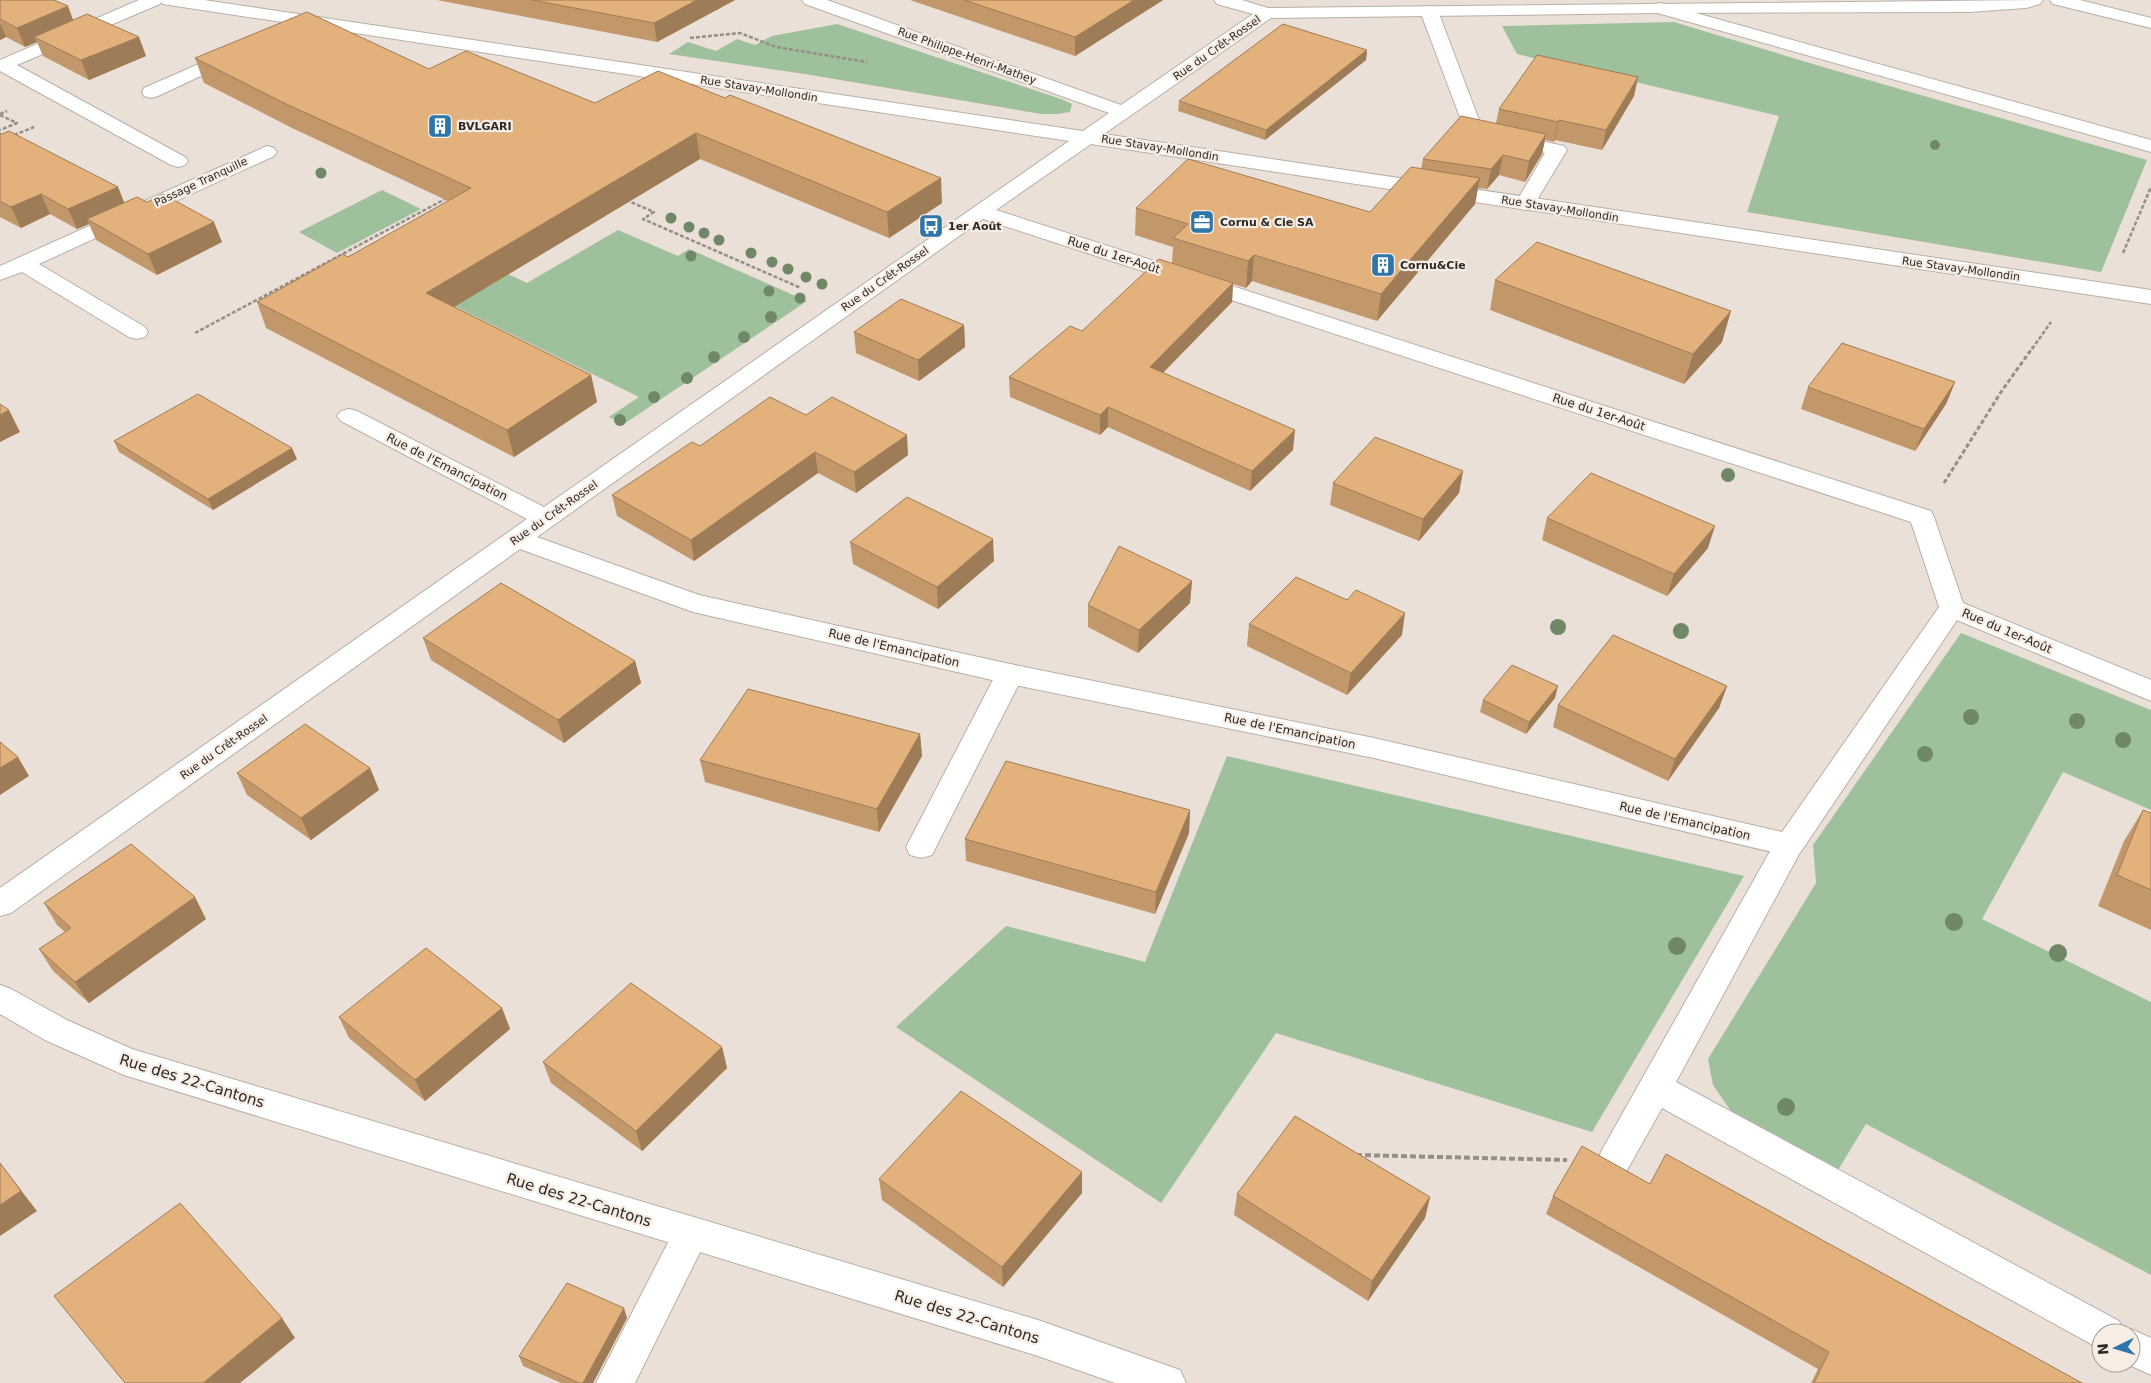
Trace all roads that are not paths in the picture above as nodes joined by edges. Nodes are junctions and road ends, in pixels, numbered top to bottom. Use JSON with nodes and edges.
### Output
{"nodes":[{"id":1,"x":154,"y":0,"type":"edge"},
{"id":2,"x":169,"y":0,"type":"edge"},
{"id":3,"x":811,"y":0,"type":"edge"},
{"id":4,"x":1223,"y":0,"type":"edge"},
{"id":5,"x":1632,"y":0,"type":"edge"},
{"id":6,"x":2034,"y":0,"type":"edge"},
{"id":7,"x":2060,"y":0,"type":"edge"},
{"id":8,"x":218,"y":3,"type":"edge"},
{"id":9,"x":1660,"y":8,"type":"junction"},
{"id":10,"x":1429,"y":11,"type":"junction"},
{"id":11,"x":1267,"y":13,"type":"junction"},
{"id":12,"x":308,"y":20,"type":"junction"},
{"id":13,"x":2151,"y":23,"type":"edge"},
{"id":14,"x":276,"y":35,"type":"edge"},
{"id":15,"x":250,"y":47,"type":"edge"},
{"id":16,"x":151,"y":92,"type":"dead end"},
{"id":17,"x":1123,"y":112,"type":"junction"},
{"id":18,"x":1088,"y":137,"type":"junction"},
{"id":19,"x":2151,"y":146,"type":"edge"},
{"id":20,"x":267,"y":152,"type":"dead end"},
{"id":21,"x":178,"y":161,"type":"dead end"},
{"id":22,"x":1525,"y":204,"type":"junction"},
{"id":23,"x":980,"y":211,"type":"junction"},
{"id":24,"x":23,"y":264,"type":"junction"},
{"id":25,"x":0,"y":274,"type":"edge"},
{"id":26,"x":2151,"y":297,"type":"edge"},
{"id":27,"x":137,"y":332,"type":"dead end"},
{"id":28,"x":349,"y":416,"type":"dead end"},
{"id":29,"x":546,"y":518,"type":"junction"},
{"id":30,"x":517,"y":539,"type":"junction"},
{"id":31,"x":1952,"y":608,"type":"junction"},
{"id":32,"x":1010,"y":674,"type":"junction"},
{"id":33,"x":2151,"y":691,"type":"edge"},
{"id":34,"x":1789,"y":845,"type":"junction"},
{"id":35,"x":922,"y":846,"type":"dead end"},
{"id":36,"x":0,"y":904,"type":"edge"},
{"id":37,"x":0,"y":998,"type":"edge"},
{"id":38,"x":1656,"y":1088,"type":"junction"},
{"id":39,"x":1614,"y":1161,"type":"road end"},
{"id":40,"x":691,"y":1234,"type":"junction"},
{"id":41,"x":2091,"y":1325,"type":"edge"},
{"id":42,"x":615,"y":1383,"type":"edge"},
{"id":43,"x":1167,"y":1383,"type":"edge"}],
"edges":[{"from":1,"to":21,"type":"street"},
{"from":2,"to":8,"type":"street","name":"Rue Stavay-Mollondin"},
{"from":3,"to":17,"type":"street","name":"Rue Philippe-Henri-Mathey"},
{"from":4,"to":11,"type":"street"},
{"from":5,"to":9,"type":"street"},
{"from":6,"to":9,"type":"street","name":"Rue du Crêt-Rossel"},
{"from":7,"to":13,"type":"street"},
{"from":8,"to":12,"type":"street","name":"Rue Stavay-Mollondin"},
{"from":9,"to":10,"type":"street","name":"Rue du Crêt-Rossel"},
{"from":9,"to":19,"type":"street"},
{"from":10,"to":11,"type":"street","name":"Rue du Crêt-Rossel"},
{"from":10,"to":22,"type":"street"},
{"from":11,"to":17,"type":"street","name":"Rue du Crêt-Rossel"},
{"from":12,"to":14,"type":"street"},
{"from":12,"to":18,"type":"street","name":"Rue Stavay-Mollondin"},
{"from":15,"to":16,"type":"street"},
{"from":17,"to":18,"type":"street","name":"Rue du Crêt-Rossel"},
{"from":18,"to":22,"type":"street","name":"Rue Stavay-Mollondin"},
{"from":18,"to":23,"type":"street","name":"Rue du Crêt-Rossel"},
{"from":20,"to":24,"type":"street","name":"Passage Tranquille"},
{"from":22,"to":26,"type":"street","name":"Rue Stavay-Mollondin"},
{"from":23,"to":29,"type":"street","name":"Rue du Crêt-Rossel"},
{"from":23,"to":31,"type":"street","name":"Rue du 1er-Août"},
{"from":24,"to":25,"type":"street","name":"Passage Tranquille"},
{"from":24,"to":27,"type":"street"},
{"from":28,"to":29,"type":"street","name":"Rue de l'Emancipation"},
{"from":29,"to":30,"type":"street","name":"Rue du Crêt-Rossel"},
{"from":30,"to":32,"type":"street","name":"Rue de l'Emancipation"},
{"from":30,"to":36,"type":"street","name":"Rue du Crêt-Rossel"},
{"from":31,"to":33,"type":"street","name":"Rue du 1er-Août"},
{"from":31,"to":34,"type":"street"},
{"from":32,"to":34,"type":"street","name":"Rue de l'Emancipation"},
{"from":32,"to":35,"type":"street"},
{"from":34,"to":38,"type":"street"},
{"from":37,"to":40,"type":"street","name":"Rue des 22-Cantons"},
{"from":38,"to":39,"type":"street"},
{"from":38,"to":41,"type":"street"},
{"from":40,"to":42,"type":"street"},
{"from":40,"to":43,"type":"street","name":"Rue des 22-Cantons"}]}
